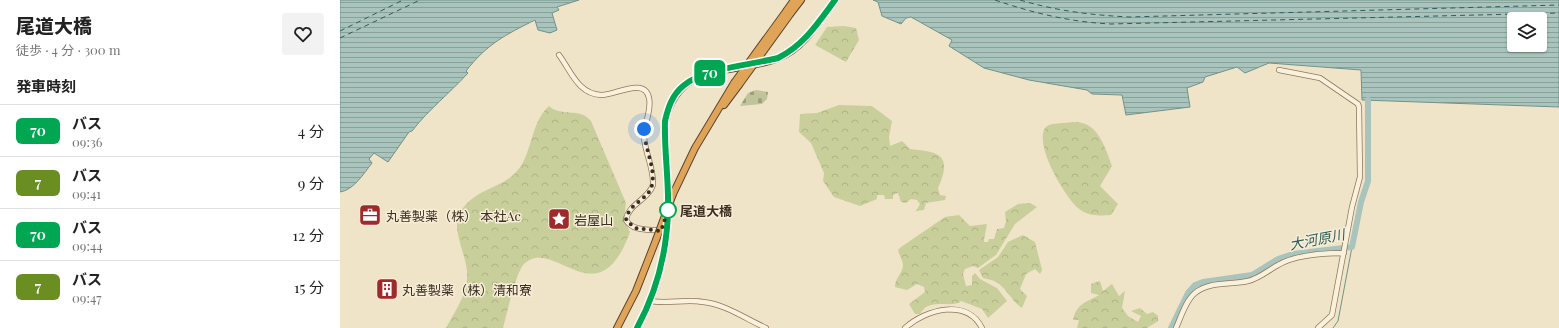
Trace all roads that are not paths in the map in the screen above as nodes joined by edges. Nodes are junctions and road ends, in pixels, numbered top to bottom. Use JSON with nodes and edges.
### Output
{"nodes":[{"id":1,"x":794,"y":0,"type":"edge"},
{"id":2,"x":801,"y":0,"type":"edge"},
{"id":3,"x":835,"y":0,"type":"edge"},
{"id":4,"x":559,"y":55,"type":"dead end"},
{"id":5,"x":1279,"y":70,"type":"dead end"},
{"id":6,"x":737,"y":84,"type":"junction"},
{"id":7,"x":666,"y":232,"type":"junction"},
{"id":8,"x":1344,"y":253,"type":"junction"},
{"id":9,"x":651,"y":301,"type":"junction"},
{"id":10,"x":617,"y":328,"type":"edge"},
{"id":11,"x":637,"y":328,"type":"edge"},
{"id":12,"x":766,"y":328,"type":"edge"},
{"id":13,"x":905,"y":328,"type":"edge"},
{"id":14,"x":982,"y":328,"type":"edge"},
{"id":15,"x":1176,"y":328,"type":"edge"},
{"id":16,"x":1318,"y":328,"type":"edge"}],
"edges":[{"from":1,"to":6,"type":"highway","bridge":true},
{"from":2,"to":6,"type":"highway","bridge":true},
{"from":3,"to":7,"type":"highway"},
{"from":4,"to":7,"type":"street"},
{"from":5,"to":8,"type":"street"},
{"from":6,"to":10,"type":"highway","bridge":true},
{"from":7,"to":9,"type":"highway"},
{"from":8,"to":15,"type":"street"},
{"from":8,"to":16,"type":"street"},
{"from":9,"to":11,"type":"highway"},
{"from":9,"to":12,"type":"street"},
{"from":13,"to":14,"type":"street"}]}
